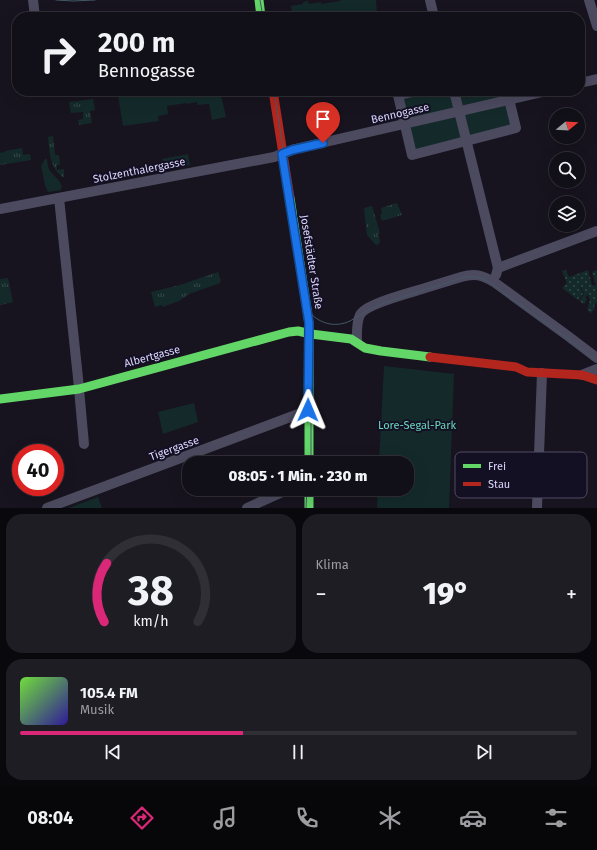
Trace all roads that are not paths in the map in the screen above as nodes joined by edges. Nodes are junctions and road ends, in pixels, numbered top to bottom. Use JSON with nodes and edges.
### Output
{"nodes":[{"id":1,"x":33,"y":0,"type":"edge"},
{"id":2,"x":259,"y":0,"type":"edge"},
{"id":3,"x":430,"y":0,"type":"edge"},
{"id":4,"x":589,"y":0,"type":"edge"},
{"id":5,"x":34,"y":12,"type":"edge"},
{"id":6,"x":260,"y":12,"type":"edge"},
{"id":7,"x":433,"y":12,"type":"edge"},
{"id":8,"x":597,"y":26,"type":"edge"},
{"id":9,"x":597,"y":79,"type":"edge"},
{"id":10,"x":585,"y":82,"type":"edge"},
{"id":11,"x":274,"y":96,"type":"edge"},
{"id":12,"x":398,"y":96,"type":"edge"},
{"id":13,"x":455,"y":96,"type":"edge"},
{"id":14,"x":505,"y":96,"type":"edge"},
{"id":15,"x":508,"y":96,"type":"edge"},
{"id":16,"x":459,"y":111,"type":"junction"},
{"id":17,"x":405,"y":125,"type":"junction"},
{"id":18,"x":467,"y":141,"type":"junction"},
{"id":19,"x":282,"y":154,"type":"junction"},
{"id":20,"x":59,"y":198,"type":"junction"},
{"id":21,"x":0,"y":209,"type":"edge"},
{"id":22,"x":597,"y":231,"type":"edge"},
{"id":23,"x":498,"y":268,"type":"junction"},
{"id":24,"x":494,"y":282,"type":"junction"},
{"id":25,"x":309,"y":333,"type":"junction"},
{"id":26,"x":354,"y":341,"type":"junction"},
{"id":27,"x":597,"y":358,"type":"edge"},
{"id":28,"x":597,"y":369,"type":"edge"},
{"id":29,"x":542,"y":373,"type":"junction"},
{"id":30,"x":582,"y":375,"type":"junction"},
{"id":31,"x":597,"y":380,"type":"edge"},
{"id":32,"x":79,"y":389,"type":"junction"},
{"id":33,"x":0,"y":399,"type":"edge"},
{"id":34,"x":308,"y":410,"type":"junction"},
{"id":35,"x":84,"y":444,"type":"dead end"},
{"id":36,"x":539,"y":452,"type":"edge"},
{"id":37,"x":309,"y":456,"type":"edge"},
{"id":38,"x":274,"y":496,"type":"edge"},
{"id":39,"x":309,"y":496,"type":"edge"},
{"id":40,"x":537,"y":498,"type":"edge"},
{"id":41,"x":47,"y":508,"type":"edge"},
{"id":42,"x":247,"y":508,"type":"edge"},
{"id":43,"x":309,"y":508,"type":"edge"},
{"id":44,"x":537,"y":508,"type":"edge"}],
"edges":[{"from":1,"to":5,"type":"street"},
{"from":2,"to":6,"type":"street"},
{"from":3,"to":7,"type":"street"},
{"from":4,"to":8,"type":"street"},
{"from":9,"to":10,"type":"street"},
{"from":11,"to":19,"type":"street","name":"Josefstädter Straße"},
{"from":12,"to":17,"type":"street"},
{"from":13,"to":16,"type":"street"},
{"from":14,"to":16,"type":"street","name":"Bennogasse"},
{"from":15,"to":18,"type":"street"},
{"from":16,"to":17,"type":"street","name":"Bennogasse"},
{"from":16,"to":18,"type":"street"},
{"from":17,"to":18,"type":"street"},
{"from":17,"to":19,"type":"street","name":"Bennogasse"},
{"from":18,"to":23,"type":"street"},
{"from":19,"to":20,"type":"street","name":"Stolzenthalergasse"},
{"from":19,"to":25,"type":"street","name":"Josefstädter Straße"},
{"from":20,"to":21,"type":"street","name":"Stolzenthalergasse"},
{"from":20,"to":32,"type":"street"},
{"from":22,"to":23,"type":"street"},
{"from":23,"to":24,"type":"street"},
{"from":24,"to":26,"type":"street"},
{"from":24,"to":27,"type":"street"},
{"from":25,"to":26,"type":"street","name":"Albertgasse"},
{"from":25,"to":32,"type":"street","name":"Albertgasse"},
{"from":25,"to":34,"type":"street","name":"Josefstädter Straße"},
{"from":26,"to":29,"type":"street","name":"Albertgasse"},
{"from":28,"to":30,"type":"street"},
{"from":29,"to":30,"type":"street","name":"Albertgasse"},
{"from":29,"to":36,"type":"street"},
{"from":30,"to":31,"type":"street","name":"Albertgasse"},
{"from":32,"to":33,"type":"street","name":"Albertgasse"},
{"from":32,"to":35,"type":"street"},
{"from":34,"to":37,"type":"street","name":"Josefstädter Straße"},
{"from":34,"to":41,"type":"street","name":"Tigergasse"},
{"from":38,"to":42,"type":"street"},
{"from":39,"to":43,"type":"street"},
{"from":40,"to":44,"type":"street"}]}
